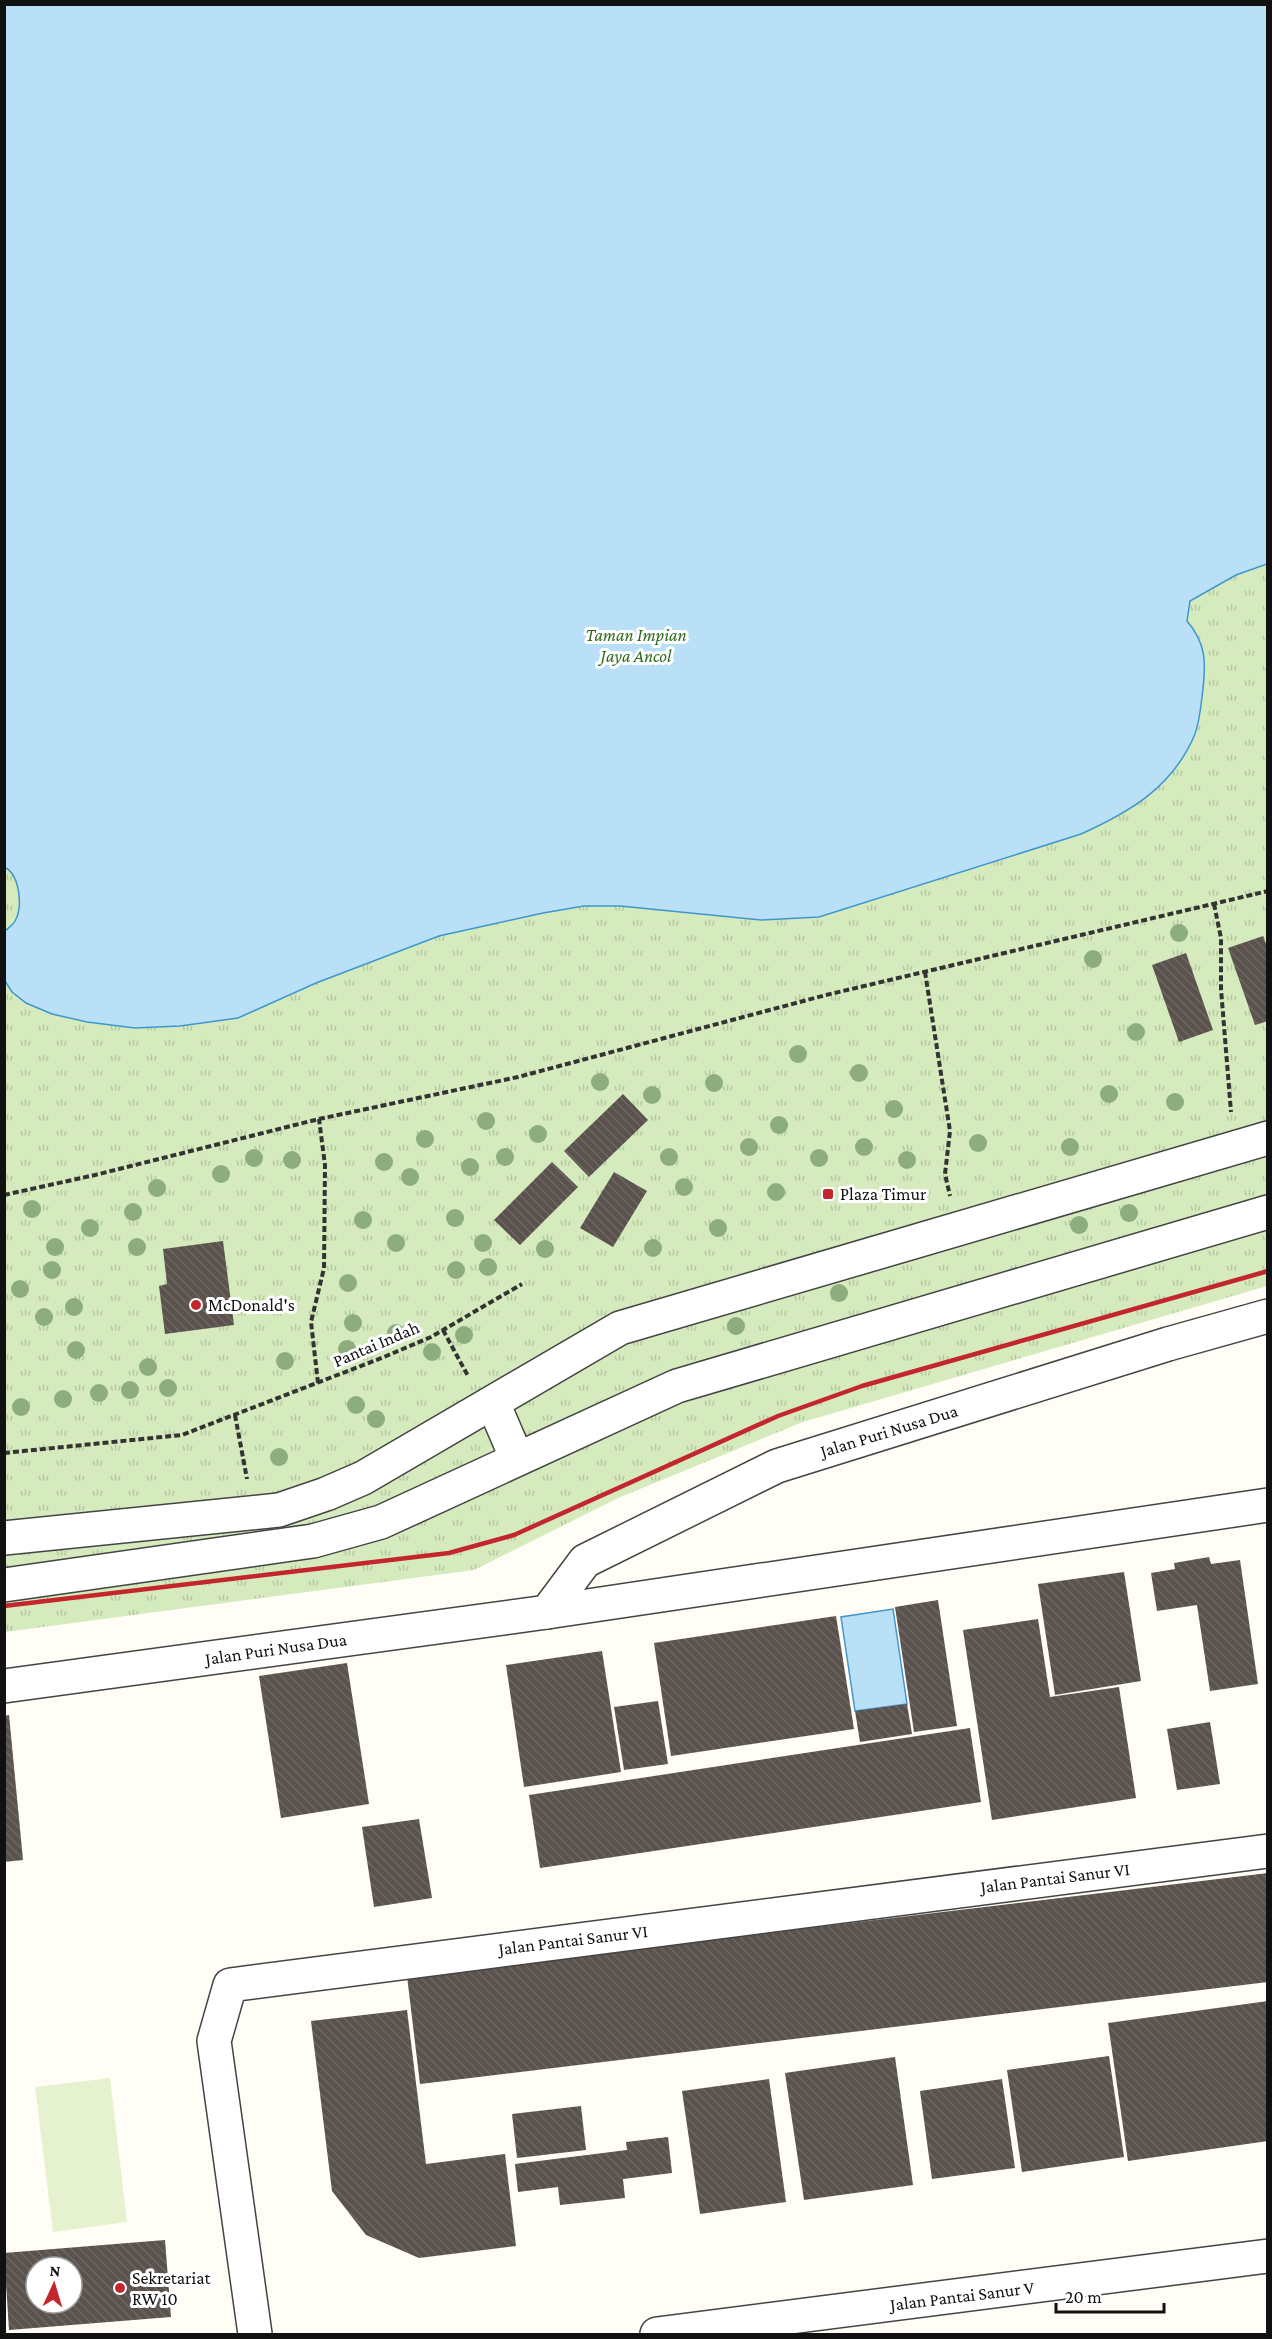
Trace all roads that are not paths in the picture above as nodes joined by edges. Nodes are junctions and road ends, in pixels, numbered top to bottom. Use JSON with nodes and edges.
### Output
{"nodes":[{"id":1,"x":1268,"y":1138,"type":"edge"},
{"id":2,"x":1268,"y":1212,"type":"edge"},
{"id":3,"x":1268,"y":1316,"type":"edge"},
{"id":4,"x":489,"y":1405,"type":"junction"},
{"id":5,"x":517,"y":1459,"type":"junction"},
{"id":6,"x":1268,"y":1505,"type":"edge"},
{"id":7,"x":4,"y":1538,"type":"edge"},
{"id":8,"x":4,"y":1585,"type":"edge"},
{"id":9,"x":547,"y":1611,"type":"junction"},
{"id":10,"x":4,"y":1686,"type":"edge"},
{"id":11,"x":1268,"y":1851,"type":"edge"},
{"id":12,"x":1268,"y":2256,"type":"edge"},
{"id":13,"x":255,"y":2334,"type":"edge"},
{"id":14,"x":657,"y":2334,"type":"edge"}],
"edges":[{"from":1,"to":4,"type":"street"},
{"from":2,"to":5,"type":"street"},
{"from":3,"to":9,"type":"street","name":"Jalan Puri Nusa Dua"},
{"from":4,"to":5,"type":"street"},
{"from":4,"to":7,"type":"street"},
{"from":5,"to":8,"type":"street"},
{"from":6,"to":9,"type":"street","name":"Jalan Puri Nusa Dua"},
{"from":9,"to":10,"type":"street","name":"Jalan Puri Nusa Dua"},
{"from":11,"to":13,"type":"street","name":"Jalan Pantai Sanur VI"},
{"from":12,"to":14,"type":"street","name":"Jalan Pantai Sanur V"}]}
